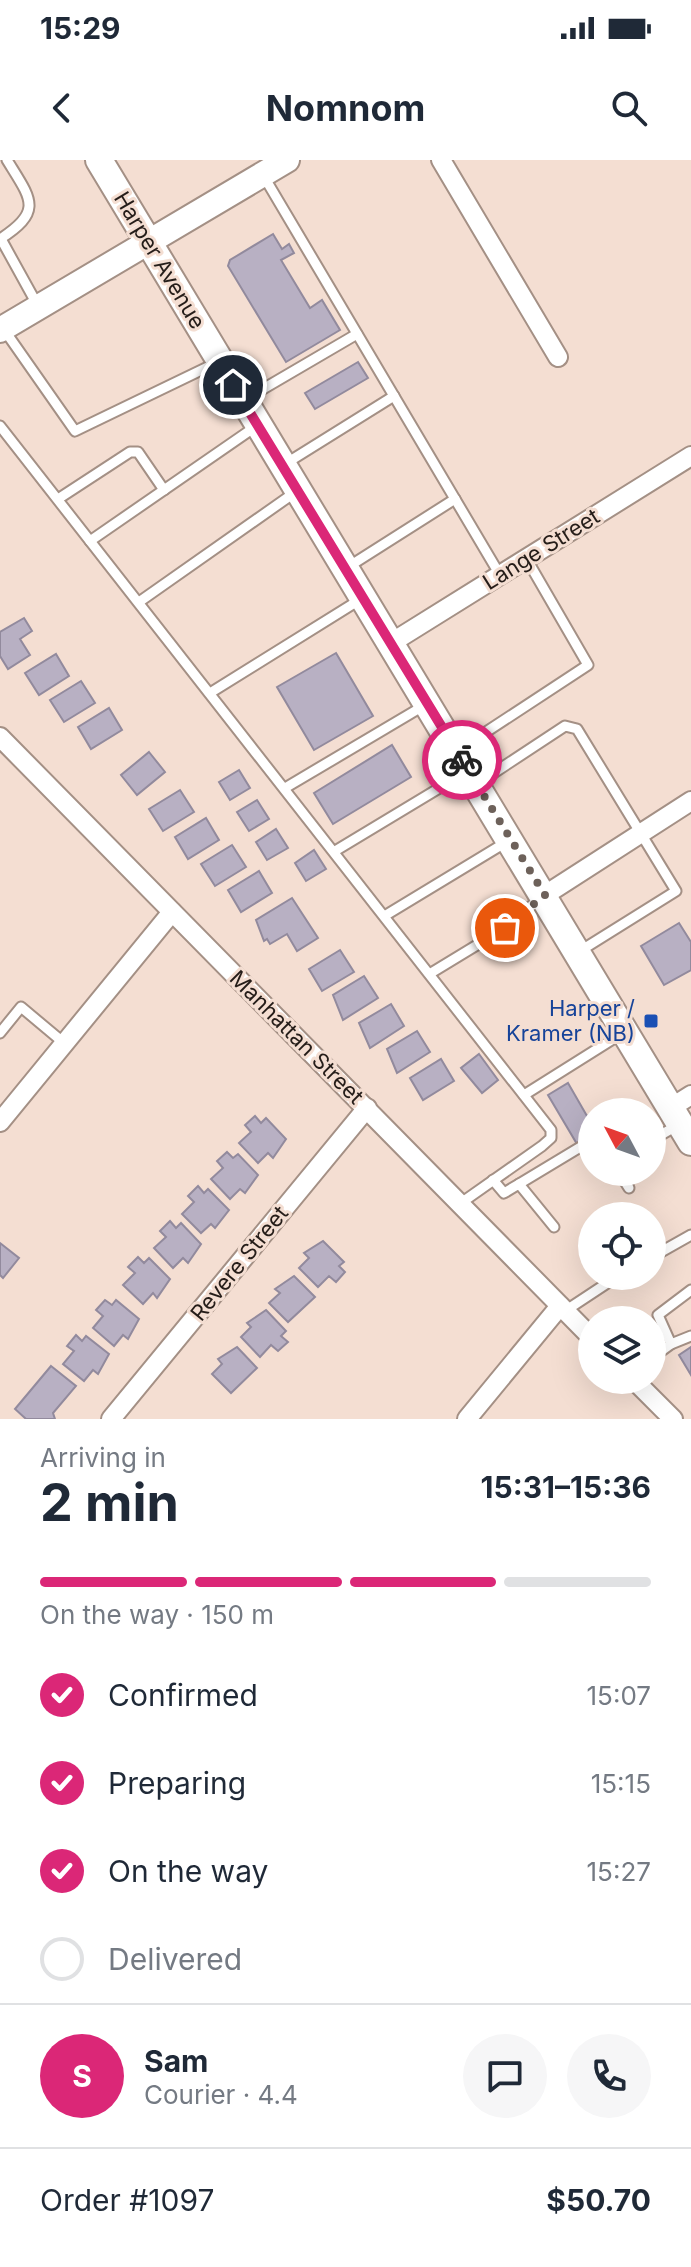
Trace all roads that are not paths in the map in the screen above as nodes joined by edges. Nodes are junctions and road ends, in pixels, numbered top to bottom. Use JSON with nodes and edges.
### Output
{"nodes":[{"id":1,"x":7,"y":160,"type":"edge"},
{"id":2,"x":99,"y":160,"type":"edge"},
{"id":3,"x":287,"y":160,"type":"edge"},
{"id":4,"x":441,"y":160,"type":"edge"},
{"id":5,"x":262,"y":175,"type":"junction"},
{"id":6,"x":1,"y":239,"type":"edge"},
{"id":7,"x":151,"y":241,"type":"junction"},
{"id":8,"x":38,"y":306,"type":"junction"},
{"id":9,"x":1,"y":329,"type":"edge"},
{"id":10,"x":357,"y":334,"type":"junction"},
{"id":11,"x":558,"y":357,"type":"dead end"},
{"id":12,"x":220,"y":361,"type":"junction"},
{"id":13,"x":394,"y":396,"type":"junction"},
{"id":14,"x":243,"y":401,"type":"junction"},
{"id":15,"x":258,"y":425,"type":"junction"},
{"id":16,"x":0,"y":426,"type":"edge"},
{"id":17,"x":691,"y":456,"type":"edge"},
{"id":18,"x":282,"y":465,"type":"junction"},
{"id":19,"x":164,"y":490,"type":"junction"},
{"id":20,"x":297,"y":491,"type":"junction"},
{"id":21,"x":58,"y":499,"type":"junction"},
{"id":22,"x":455,"y":499,"type":"junction"},
{"id":23,"x":90,"y":541,"type":"junction"},
{"id":24,"x":526,"y":558,"type":"junction"},
{"id":25,"x":346,"y":568,"type":"junction"},
{"id":26,"x":500,"y":575,"type":"junction"},
{"id":27,"x":364,"y":597,"type":"junction"},
{"id":28,"x":139,"y":602,"type":"junction"},
{"id":29,"x":391,"y":643,"type":"junction"},
{"id":30,"x":210,"y":693,"type":"junction"},
{"id":31,"x":427,"y":703,"type":"junction"},
{"id":32,"x":0,"y":737,"type":"edge"},
{"id":33,"x":467,"y":769,"type":"junction"},
{"id":34,"x":285,"y":788,"type":"junction"},
{"id":35,"x":691,"y":801,"type":"edge"},
{"id":36,"x":638,"y":833,"type":"junction"},
{"id":37,"x":511,"y":840,"type":"junction"},
{"id":38,"x":335,"y":851,"type":"junction"},
{"id":39,"x":545,"y":895,"type":"junction"},
{"id":40,"x":172,"y":912,"type":"junction"},
{"id":41,"x":386,"y":915,"type":"junction"},
{"id":42,"x":578,"y":952,"type":"junction"},
{"id":43,"x":431,"y":973,"type":"junction"},
{"id":44,"x":624,"y":1032,"type":"junction"},
{"id":45,"x":0,"y":1033,"type":"edge"},
{"id":46,"x":64,"y":1043,"type":"junction"},
{"id":47,"x":524,"y":1095,"type":"junction"},
{"id":48,"x":367,"y":1108,"type":"junction"},
{"id":49,"x":684,"y":1117,"type":"edge"},
{"id":50,"x":0,"y":1122,"type":"edge"},
{"id":51,"x":666,"y":1130,"type":"edge"},
{"id":52,"x":578,"y":1148,"type":"edge"},
{"id":53,"x":493,"y":1180,"type":"junction"},
{"id":54,"x":519,"y":1184,"type":"junction"},
{"id":55,"x":461,"y":1203,"type":"junction"},
{"id":56,"x":554,"y":1227,"type":"dead end"},
{"id":57,"x":691,"y":1235,"type":"edge"},
{"id":58,"x":666,"y":1249,"type":"edge"},
{"id":59,"x":594,"y":1290,"type":"edge"},
{"id":60,"x":691,"y":1290,"type":"edge"},
{"id":61,"x":562,"y":1308,"type":"junction"},
{"id":62,"x":578,"y":1324,"type":"edge"},
{"id":63,"x":691,"y":1336,"type":"edge"},
{"id":64,"x":671,"y":1344,"type":"junction"},
{"id":65,"x":666,"y":1348,"type":"edge"},
{"id":66,"x":648,"y":1394,"type":"edge"},
{"id":67,"x":111,"y":1419,"type":"edge"},
{"id":68,"x":467,"y":1419,"type":"edge"},
{"id":69,"x":673,"y":1419,"type":"edge"}],
"edges":[{"from":1,"to":6,"type":"lane"},
{"from":2,"to":7,"type":"main road","name":"Harper Avenue"},
{"from":3,"to":5,"type":"street"},
{"from":4,"to":11,"type":"street"},
{"from":5,"to":7,"type":"street"},
{"from":5,"to":10,"type":"lane"},
{"from":6,"to":8,"type":"lane"},
{"from":7,"to":8,"type":"street"},
{"from":7,"to":12,"type":"main road","name":"Harper Avenue"},
{"from":8,"to":9,"type":"street"},
{"from":9,"to":12,"type":"lane"},
{"from":10,"to":13,"type":"lane"},
{"from":10,"to":14,"type":"lane"},
{"from":12,"to":14,"type":"main road","name":"Harper Avenue"},
{"from":13,"to":18,"type":"lane"},
{"from":13,"to":22,"type":"lane"},
{"from":14,"to":15,"type":"main road","name":"Harper Avenue"},
{"from":15,"to":18,"type":"main road","name":"Harper Avenue"},
{"from":15,"to":19,"type":"lane"},
{"from":16,"to":21,"type":"lane"},
{"from":17,"to":24,"type":"street","name":"Lange Street"},
{"from":18,"to":20,"type":"main road","name":"Harper Avenue"},
{"from":19,"to":21,"type":"lane"},
{"from":19,"to":23,"type":"lane"},
{"from":20,"to":25,"type":"main road","name":"Harper Avenue"},
{"from":20,"to":28,"type":"lane"},
{"from":21,"to":23,"type":"lane"},
{"from":22,"to":25,"type":"lane"},
{"from":22,"to":26,"type":"lane"},
{"from":23,"to":28,"type":"lane"},
{"from":24,"to":26,"type":"street","name":"Lange Street"},
{"from":24,"to":33,"type":"lane"},
{"from":25,"to":27,"type":"main road","name":"Harper Avenue"},
{"from":26,"to":29,"type":"street","name":"Lange Street"},
{"from":27,"to":29,"type":"main road","name":"Harper Avenue"},
{"from":27,"to":30,"type":"lane"},
{"from":28,"to":30,"type":"lane"},
{"from":29,"to":31,"type":"main road","name":"Harper Avenue"},
{"from":30,"to":34,"type":"lane"},
{"from":31,"to":33,"type":"main road","name":"Harper Avenue"},
{"from":31,"to":34,"type":"lane"},
{"from":32,"to":40,"type":"street","name":"Manhattan Street"},
{"from":33,"to":36,"type":"lane"},
{"from":33,"to":37,"type":"main road","name":"Harper Avenue"},
{"from":33,"to":38,"type":"lane"},
{"from":34,"to":38,"type":"lane"},
{"from":35,"to":36,"type":"street"},
{"from":36,"to":39,"type":"street"},
{"from":36,"to":42,"type":"lane"},
{"from":37,"to":39,"type":"main road","name":"Harper Avenue"},
{"from":37,"to":41,"type":"lane"},
{"from":38,"to":41,"type":"lane"},
{"from":39,"to":42,"type":"main road","name":"Harper Avenue"},
{"from":39,"to":43,"type":"lane"},
{"from":40,"to":46,"type":"street"},
{"from":40,"to":48,"type":"street","name":"Manhattan Street"},
{"from":41,"to":43,"type":"lane"},
{"from":42,"to":44,"type":"main road","name":"Harper Avenue"},
{"from":43,"to":47,"type":"lane"},
{"from":44,"to":47,"type":"lane"},
{"from":44,"to":49,"type":"main road","name":"Harper Avenue"},
{"from":45,"to":46,"type":"lane"},
{"from":46,"to":50,"type":"street"},
{"from":47,"to":53,"type":"lane"},
{"from":48,"to":55,"type":"street","name":"Manhattan Street"},
{"from":48,"to":67,"type":"street","name":"Revere Street"},
{"from":49,"to":51,"type":"lane"},
{"from":52,"to":54,"type":"lane"},
{"from":53,"to":54,"type":"lane"},
{"from":53,"to":55,"type":"lane"},
{"from":54,"to":56,"type":"lane"},
{"from":55,"to":61,"type":"street","name":"Manhattan Street"},
{"from":57,"to":58,"type":"lane"},
{"from":59,"to":61,"type":"lane"},
{"from":60,"to":64,"type":"lane"},
{"from":61,"to":62,"type":"street","name":"Manhattan Street"},
{"from":61,"to":68,"type":"street"},
{"from":63,"to":64,"type":"lane"},
{"from":64,"to":65,"type":"lane"},
{"from":66,"to":69,"type":"street"}]}
